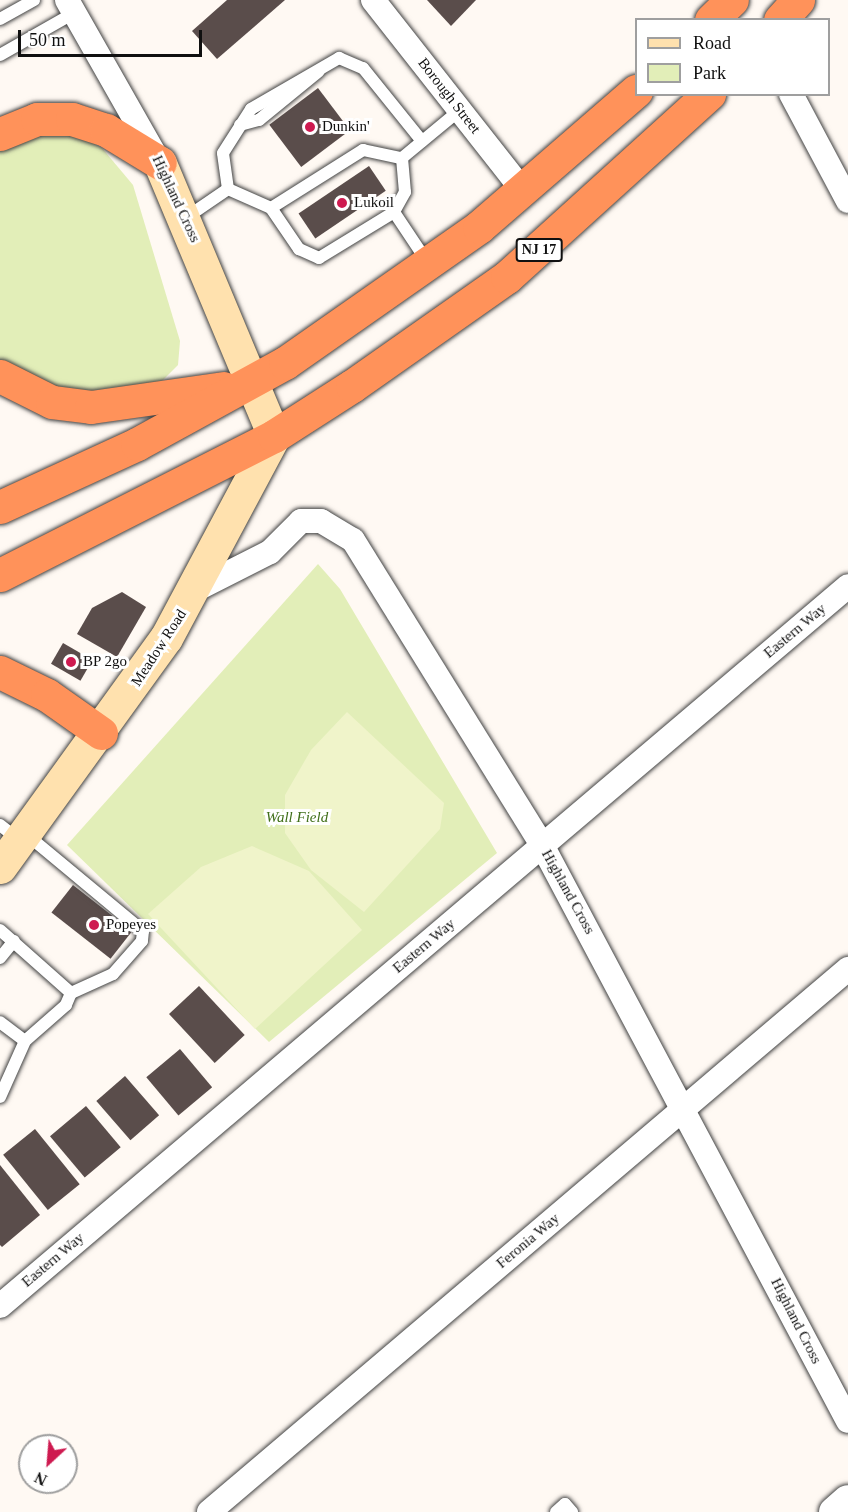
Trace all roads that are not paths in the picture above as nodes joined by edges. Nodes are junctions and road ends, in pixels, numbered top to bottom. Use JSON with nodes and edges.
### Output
{"nodes":[{"id":1,"x":34,"y":0,"type":"edge"},
{"id":2,"x":373,"y":0,"type":"edge"},
{"id":3,"x":732,"y":0,"type":"edge"},
{"id":4,"x":798,"y":0,"type":"edge"},
{"id":5,"x":70,"y":7,"type":"edge"},
{"id":6,"x":1,"y":18,"type":"edge"},
{"id":7,"x":713,"y":18,"type":"edge"},
{"id":8,"x":782,"y":18,"type":"edge"},
{"id":9,"x":0,"y":55,"type":"edge"},
{"id":10,"x":635,"y":92,"type":"edge"},
{"id":11,"x":707,"y":96,"type":"edge"},
{"id":12,"x":792,"y":96,"type":"edge"},
{"id":13,"x":460,"y":110,"type":"junction"},
{"id":14,"x":0,"y":135,"type":"edge"},
{"id":15,"x":422,"y":141,"type":"junction"},
{"id":16,"x":402,"y":158,"type":"junction"},
{"id":17,"x":160,"y":163,"type":"junction"},
{"id":18,"x":228,"y":189,"type":"junction"},
{"id":19,"x":524,"y":192,"type":"junction"},
{"id":20,"x":848,"y":201,"type":"edge"},
{"id":21,"x":271,"y":208,"type":"junction"},
{"id":22,"x":394,"y":212,"type":"junction"},
{"id":23,"x":187,"y":217,"type":"junction"},
{"id":24,"x":429,"y":264,"type":"junction"},
{"id":25,"x":0,"y":376,"type":"edge"},
{"id":26,"x":263,"y":409,"type":"junction"},
{"id":27,"x":7,"y":497,"type":"edge"},
{"id":28,"x":0,"y":575,"type":"edge"},
{"id":29,"x":848,"y":586,"type":"edge"},
{"id":30,"x":195,"y":590,"type":"junction"},
{"id":31,"x":0,"y":672,"type":"edge"},
{"id":32,"x":101,"y":733,"type":"junction"},
{"id":33,"x":15,"y":833,"type":"edge"},
{"id":34,"x":542,"y":845,"type":"junction"},
{"id":35,"x":0,"y":867,"type":"edge"},
{"id":36,"x":0,"y":930,"type":"edge"},
{"id":37,"x":14,"y":941,"type":"junction"},
{"id":38,"x":0,"y":958,"type":"edge"},
{"id":39,"x":848,"y":969,"type":"edge"},
{"id":40,"x":71,"y":993,"type":"junction"},
{"id":41,"x":0,"y":1022,"type":"edge"},
{"id":42,"x":25,"y":1041,"type":"junction"},
{"id":43,"x":0,"y":1097,"type":"edge"},
{"id":44,"x":686,"y":1107,"type":"junction"},
{"id":45,"x":0,"y":1306,"type":"edge"},
{"id":46,"x":848,"y":1421,"type":"edge"},
{"id":47,"x":848,"y":1500,"type":"edge"},
{"id":48,"x":209,"y":1512,"type":"edge"},
{"id":49,"x":556,"y":1512,"type":"edge"},
{"id":50,"x":572,"y":1512,"type":"edge"},
{"id":51,"x":834,"y":1512,"type":"edge"}],
"edges":[{"from":1,"to":6,"type":"lane"},
{"from":2,"to":13,"type":"street","name":"Borough Street"},
{"from":3,"to":7,"type":"highway"},
{"from":4,"to":8,"type":"highway"},
{"from":5,"to":9,"type":"lane"},
{"from":5,"to":17,"type":"street","name":"Highland Cross"},
{"from":10,"to":19,"type":"highway","number":"NJ 17"},
{"from":11,"to":26,"type":"highway","number":"NJ 17"},
{"from":12,"to":20,"type":"street"},
{"from":13,"to":15,"type":"lane"},
{"from":13,"to":19,"type":"street","name":"Borough Street"},
{"from":14,"to":17,"type":"highway"},
{"from":15,"to":16,"type":"lane"},
{"from":15,"to":18,"type":"lane"},
{"from":16,"to":21,"type":"lane"},
{"from":16,"to":22,"type":"lane"},
{"from":17,"to":23,"type":"main road","name":"Highland Cross"},
{"from":18,"to":21,"type":"lane"},
{"from":18,"to":23,"type":"lane"},
{"from":19,"to":24,"type":"highway","number":"NJ 17"},
{"from":21,"to":22,"type":"lane"},
{"from":22,"to":24,"type":"lane"},
{"from":23,"to":26,"type":"main road","name":"Highland Cross"},
{"from":24,"to":26,"type":"highway","number":"NJ 17"},
{"from":25,"to":26,"type":"highway"},
{"from":26,"to":27,"type":"highway","number":"NJ 17"},
{"from":26,"to":28,"type":"highway","number":"NJ 17"},
{"from":26,"to":30,"type":"main road","name":"Meadow Road"},
{"from":29,"to":34,"type":"street","name":"Eastern Way"},
{"from":30,"to":32,"type":"main road","name":"Meadow Road"},
{"from":30,"to":34,"type":"street","name":"Highland Cross"},
{"from":31,"to":32,"type":"highway"},
{"from":32,"to":33,"type":"main road","name":"Meadow Road"},
{"from":33,"to":35,"type":"main road","name":"Meadow Road"},
{"from":33,"to":40,"type":"lane"},
{"from":34,"to":44,"type":"street","name":"Highland Cross"},
{"from":34,"to":45,"type":"street","name":"Eastern Way"},
{"from":36,"to":37,"type":"lane"},
{"from":37,"to":38,"type":"lane"},
{"from":37,"to":40,"type":"lane"},
{"from":39,"to":44,"type":"street","name":"Feronia Way"},
{"from":40,"to":42,"type":"lane"},
{"from":41,"to":42,"type":"lane"},
{"from":42,"to":43,"type":"lane"},
{"from":44,"to":46,"type":"street","name":"Highland Cross"},
{"from":44,"to":48,"type":"street","name":"Feronia Way"},
{"from":47,"to":51,"type":"street"},
{"from":49,"to":50,"type":"lane"}]}
